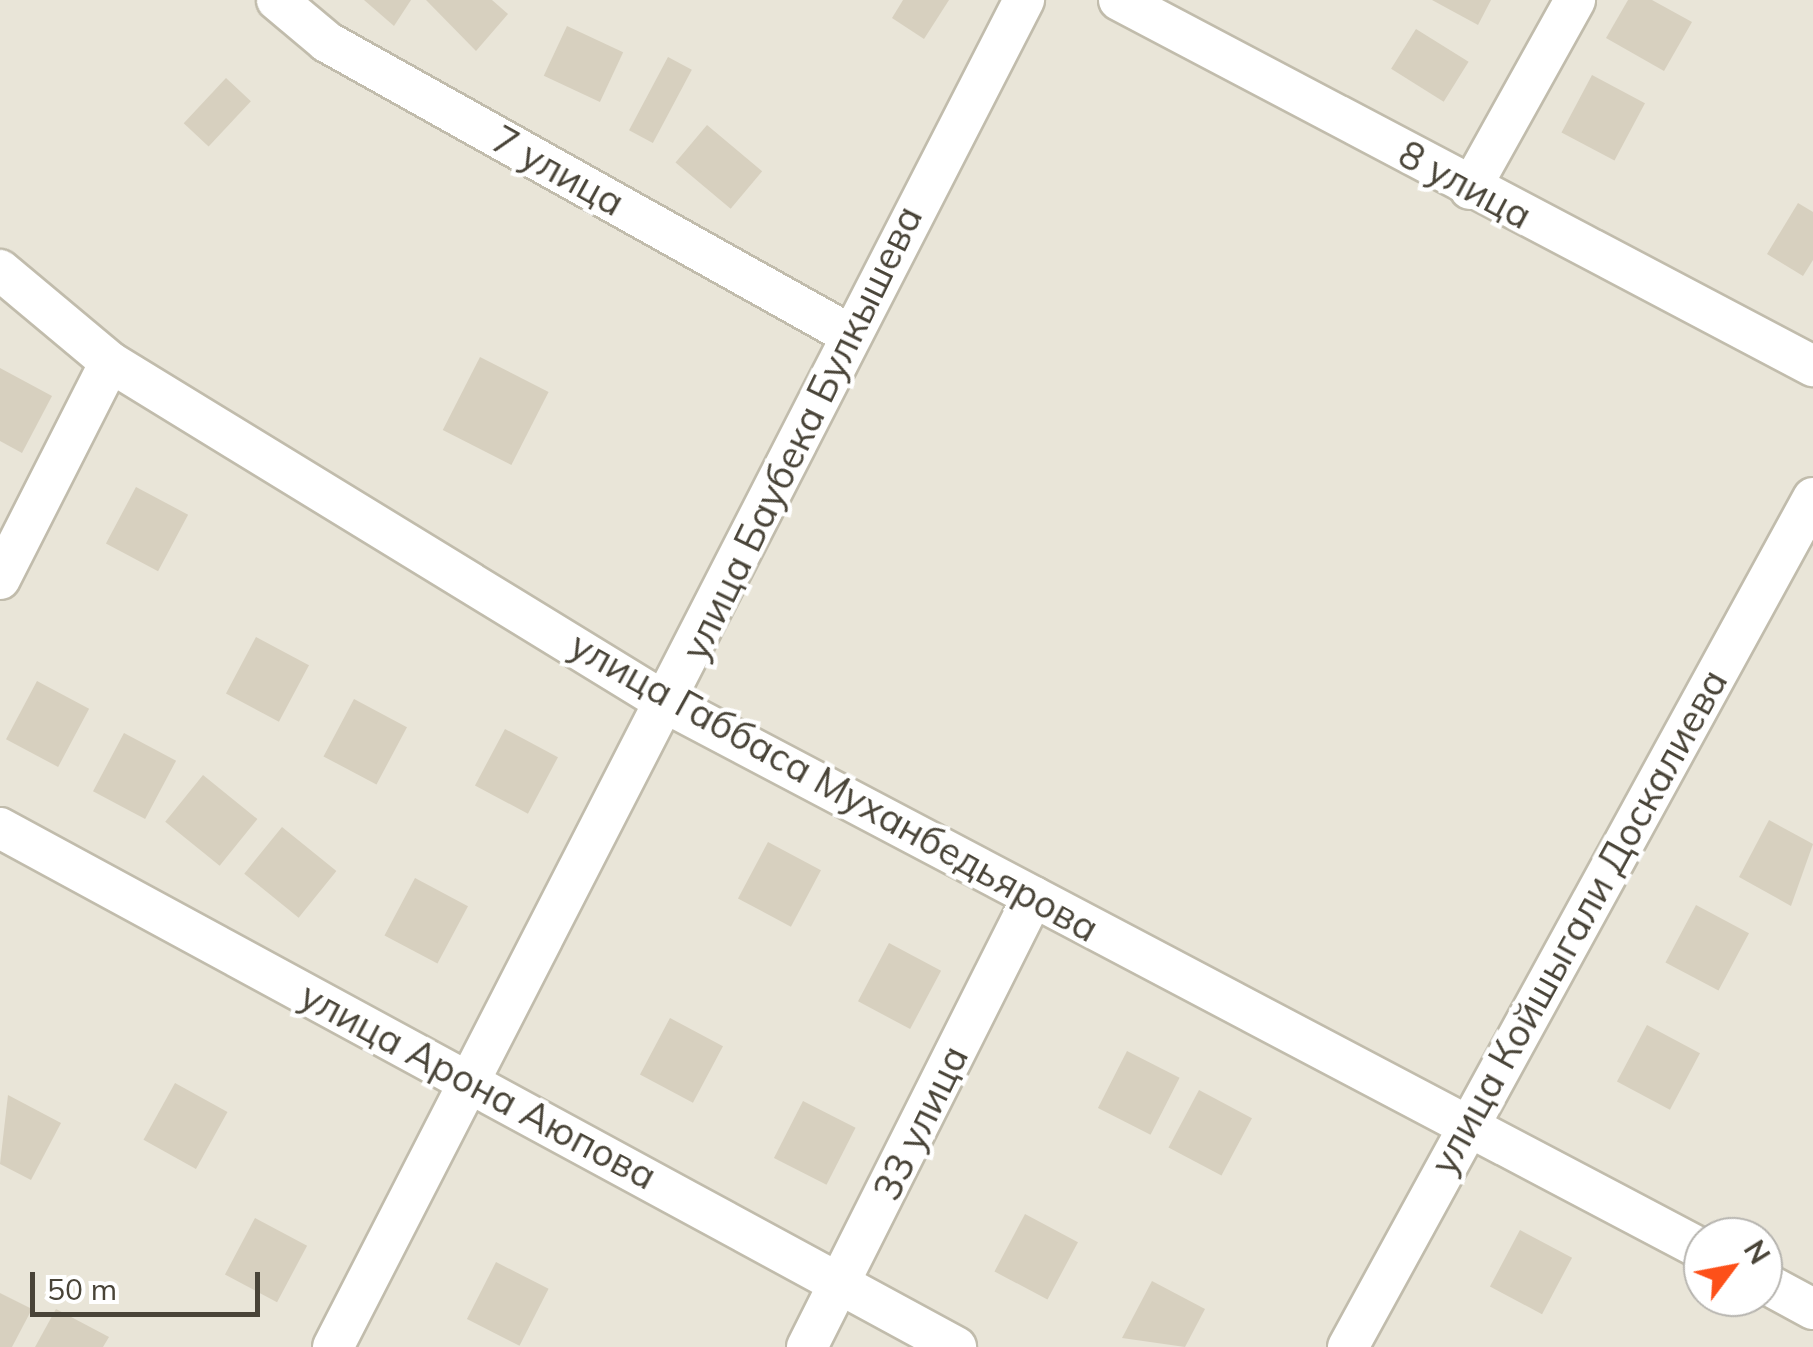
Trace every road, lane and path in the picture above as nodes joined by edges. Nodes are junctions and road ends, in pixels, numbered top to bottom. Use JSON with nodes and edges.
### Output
{"nodes":[{"id":1,"x":276,"y":0,"type":"edge"},
{"id":2,"x":1024,"y":0,"type":"edge"},
{"id":3,"x":1119,"y":0,"type":"edge"},
{"id":4,"x":1575,"y":0,"type":"edge"},
{"id":5,"x":1470,"y":189,"type":"junction"},
{"id":6,"x":0,"y":270,"type":"edge"},
{"id":7,"x":847,"y":333,"type":"junction"},
{"id":8,"x":110,"y":362,"type":"junction"},
{"id":9,"x":1813,"y":366,"type":"edge"},
{"id":10,"x":1813,"y":498,"type":"edge"},
{"id":11,"x":0,"y":579,"type":"edge"},
{"id":12,"x":668,"y":704,"type":"junction"},
{"id":13,"x":0,"y":828,"type":"edge"},
{"id":14,"x":1032,"y":897,"type":"junction"},
{"id":15,"x":474,"y":1086,"type":"junction"},
{"id":16,"x":1468,"y":1123,"type":"junction"},
{"id":17,"x":1683,"y":1239,"type":"edge"},
{"id":18,"x":843,"y":1281,"type":"junction"},
{"id":19,"x":1783,"y":1293,"type":"edge"},
{"id":20,"x":1813,"y":1309,"type":"edge"},
{"id":21,"x":333,"y":1347,"type":"edge"},
{"id":22,"x":807,"y":1347,"type":"edge"},
{"id":23,"x":956,"y":1347,"type":"edge"},
{"id":24,"x":1348,"y":1347,"type":"edge"}],
"edges":[{"from":1,"to":7,"type":"street","name":"7 улица"},
{"from":2,"to":7,"type":"street","name":"улица Баубека Булкышева"},
{"from":3,"to":5,"type":"street","name":"8 улица"},
{"from":4,"to":5,"type":"street"},
{"from":5,"to":9,"type":"street","name":"8 улица"},
{"from":6,"to":8,"type":"street","name":"улица Габбаса Муханбедьярова"},
{"from":7,"to":12,"type":"street","name":"улица Баубека Булкышева"},
{"from":8,"to":11,"type":"street"},
{"from":8,"to":12,"type":"street","name":"улица Габбаса Муханбедьярова"},
{"from":10,"to":16,"type":"street","name":"улица Койшыгали Доскалиева"},
{"from":12,"to":14,"type":"street","name":"улица Габбаса Муханбедьярова"},
{"from":12,"to":15,"type":"street","name":"улица Баубека Булкышева"},
{"from":13,"to":15,"type":"street","name":"улица Арона Аюпова"},
{"from":14,"to":16,"type":"street","name":"улица Габбаса Муханбедьярова"},
{"from":14,"to":18,"type":"street","name":"33 улица"},
{"from":15,"to":18,"type":"street","name":"улица Арона Аюпова"},
{"from":15,"to":21,"type":"street","name":"улица Баубека Булкышева"},
{"from":16,"to":17,"type":"street","name":"улица Габбаса Муханбедьярова"},
{"from":16,"to":24,"type":"street","name":"улица Койшыгали Доскалиева"},
{"from":18,"to":22,"type":"street","name":"33 улица"},
{"from":18,"to":23,"type":"street","name":"улица Арона Аюпова"},
{"from":19,"to":20,"type":"street"}]}
